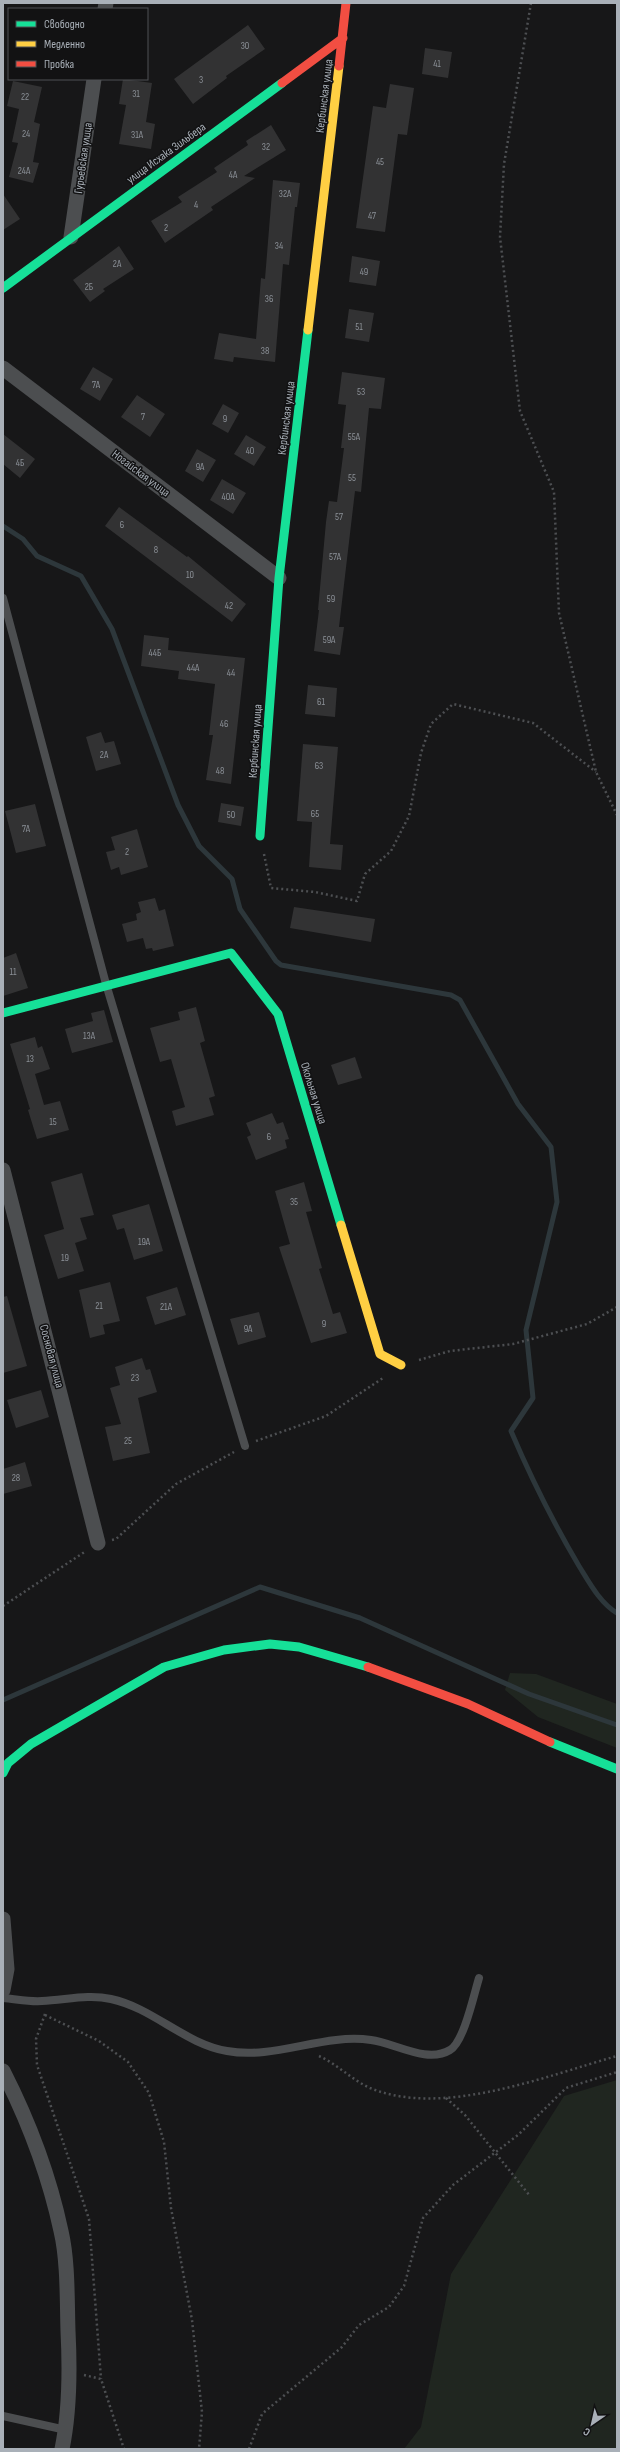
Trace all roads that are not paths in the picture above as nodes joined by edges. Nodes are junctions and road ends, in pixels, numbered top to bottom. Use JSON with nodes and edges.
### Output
{"nodes":[{"id":1,"x":346,"y":3,"type":"edge"},
{"id":2,"x":343,"y":38,"type":"junction"},
{"id":3,"x":94,"y":80,"type":"edge"},
{"id":4,"x":71,"y":237,"type":"junction"},
{"id":5,"x":3,"y":288,"type":"edge"},
{"id":6,"x":3,"y":368,"type":"edge"},
{"id":7,"x":279,"y":578,"type":"junction"},
{"id":8,"x":3,"y":598,"type":"edge"},
{"id":9,"x":260,"y":836,"type":"road end"},
{"id":10,"x":106,"y":984,"type":"junction"},
{"id":11,"x":3,"y":1013,"type":"edge"},
{"id":12,"x":3,"y":1170,"type":"edge"},
{"id":13,"x":401,"y":1364,"type":"road end"},
{"id":14,"x":245,"y":1446,"type":"road end"},
{"id":15,"x":98,"y":1543,"type":"road end"},
{"id":16,"x":617,"y":1769,"type":"edge"},
{"id":17,"x":3,"y":1773,"type":"edge"},
{"id":18,"x":3,"y":1919,"type":"edge"},
{"id":19,"x":479,"y":1978,"type":"dead end"},
{"id":20,"x":3,"y":1990,"type":"edge"},
{"id":21,"x":3,"y":1998,"type":"edge"},
{"id":22,"x":3,"y":2071,"type":"edge"},
{"id":23,"x":3,"y":2416,"type":"edge"},
{"id":24,"x":66,"y":2430,"type":"junction"},
{"id":25,"x":62,"y":2449,"type":"edge"}],
"edges":[{"from":1,"to":2,"type":"street","name":"Кербинская улица"},
{"from":2,"to":4,"type":"street","name":"улица Исхака Зильбера"},
{"from":2,"to":7,"type":"street","name":"Кербинская улица"},
{"from":3,"to":4,"type":"street","name":"Гурьевская улица"},
{"from":4,"to":5,"type":"street","name":"улица Исхака Зильбера"},
{"from":6,"to":7,"type":"street","name":"Ногайская улица"},
{"from":7,"to":9,"type":"street","name":"Кербинская улица"},
{"from":8,"to":10,"type":"lane"},
{"from":10,"to":11,"type":"street"},
{"from":10,"to":13,"type":"street","name":"Окольная улица"},
{"from":10,"to":14,"type":"lane"},
{"from":12,"to":15,"type":"street","name":"Сосновая улица"},
{"from":16,"to":17,"type":"street"},
{"from":18,"to":20,"type":"street"},
{"from":19,"to":21,"type":"lane"},
{"from":22,"to":24,"type":"street"},
{"from":23,"to":24,"type":"lane"},
{"from":24,"to":25,"type":"street"}]}
